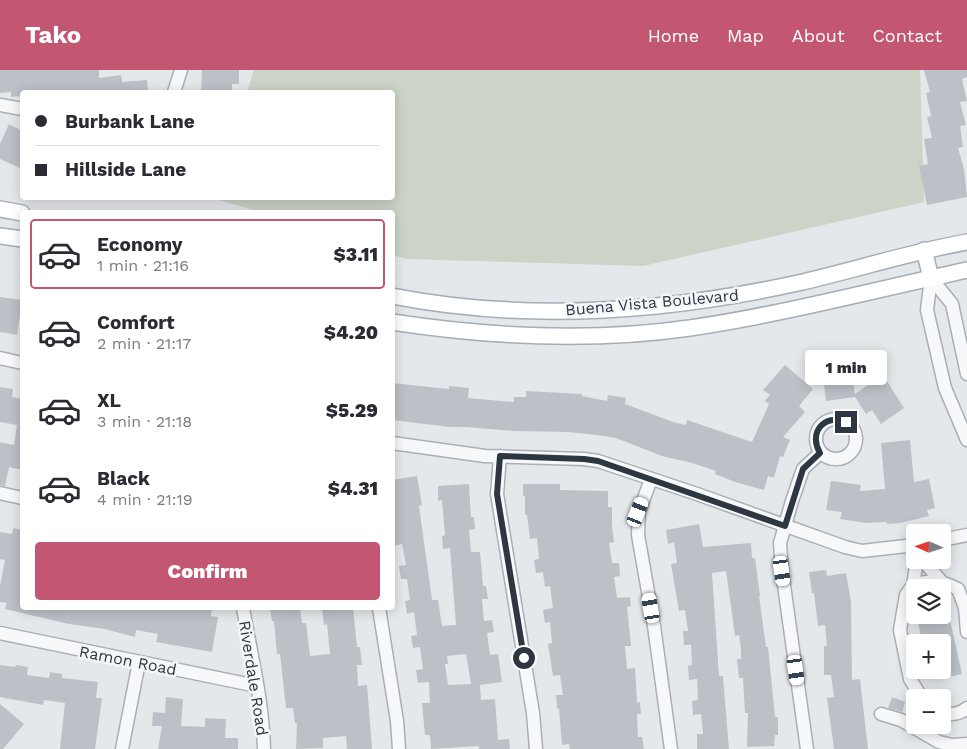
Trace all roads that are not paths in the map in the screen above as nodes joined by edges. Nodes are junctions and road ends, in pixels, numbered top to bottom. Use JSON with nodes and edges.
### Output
{"nodes":[{"id":1,"x":181,"y":70,"type":"edge"},
{"id":2,"x":175,"y":90,"type":"edge"},
{"id":3,"x":0,"y":106,"type":"edge"},
{"id":4,"x":20,"y":109,"type":"edge"},
{"id":5,"x":0,"y":209,"type":"edge"},
{"id":6,"x":20,"y":213,"type":"edge"},
{"id":7,"x":0,"y":236,"type":"edge"},
{"id":8,"x":20,"y":239,"type":"edge"},
{"id":9,"x":967,"y":242,"type":"edge"},
{"id":10,"x":924,"y":250,"type":"junction"},
{"id":11,"x":967,"y":270,"type":"edge"},
{"id":12,"x":931,"y":278,"type":"junction"},
{"id":13,"x":395,"y":297,"type":"edge"},
{"id":14,"x":395,"y":322,"type":"edge"},
{"id":15,"x":0,"y":358,"type":"edge"},
{"id":16,"x":20,"y":363,"type":"edge"},
{"id":17,"x":967,"y":374,"type":"edge"},
{"id":18,"x":967,"y":440,"type":"edge"},
{"id":19,"x":395,"y":443,"type":"edge"},
{"id":20,"x":820,"y":453,"type":"dead end"},
{"id":21,"x":500,"y":456,"type":"junction"},
{"id":22,"x":651,"y":479,"type":"junction"},
{"id":23,"x":0,"y":493,"type":"edge"},
{"id":24,"x":20,"y":498,"type":"edge"},
{"id":25,"x":785,"y":526,"type":"junction"},
{"id":26,"x":967,"y":535,"type":"edge"},
{"id":27,"x":951,"y":538,"type":"edge"},
{"id":28,"x":906,"y":546,"type":"edge"},
{"id":29,"x":931,"y":569,"type":"edge"},
{"id":30,"x":939,"y":579,"type":"edge"},
{"id":31,"x":951,"y":586,"type":"edge"},
{"id":32,"x":906,"y":595,"type":"edge"},
{"id":33,"x":243,"y":610,"type":"edge"},
{"id":34,"x":379,"y":610,"type":"edge"},
{"id":35,"x":967,"y":630,"type":"edge"},
{"id":36,"x":0,"y":633,"type":"edge"},
{"id":37,"x":139,"y":662,"type":"junction"},
{"id":38,"x":257,"y":686,"type":"junction"},
{"id":39,"x":916,"y":689,"type":"edge"},
{"id":40,"x":967,"y":708,"type":"edge"},
{"id":41,"x":881,"y":714,"type":"dead end"},
{"id":42,"x":951,"y":715,"type":"edge"},
{"id":43,"x":967,"y":744,"type":"edge"},
{"id":44,"x":122,"y":749,"type":"edge"},
{"id":45,"x":264,"y":749,"type":"edge"},
{"id":46,"x":400,"y":749,"type":"edge"},
{"id":47,"x":536,"y":749,"type":"edge"},
{"id":48,"x":671,"y":749,"type":"edge"},
{"id":49,"x":807,"y":749,"type":"edge"}],
"edges":[{"from":1,"to":2,"type":"street"},
{"from":3,"to":4,"type":"street"},
{"from":5,"to":6,"type":"main road"},
{"from":7,"to":8,"type":"main road"},
{"from":9,"to":10,"type":"main road","name":"Buena Vista Boulevard"},
{"from":10,"to":12,"type":"main road"},
{"from":10,"to":13,"type":"main road","name":"Buena Vista Boulevard"},
{"from":11,"to":12,"type":"main road","name":"Buena Vista Boulevard"},
{"from":12,"to":14,"type":"main road","name":"Buena Vista Boulevard"},
{"from":12,"to":17,"type":"street"},
{"from":12,"to":18,"type":"street"},
{"from":15,"to":16,"type":"street"},
{"from":19,"to":21,"type":"street"},
{"from":20,"to":25,"type":"street"},
{"from":21,"to":22,"type":"street"},
{"from":21,"to":47,"type":"street"},
{"from":22,"to":25,"type":"street"},
{"from":22,"to":48,"type":"street"},
{"from":23,"to":24,"type":"street"},
{"from":25,"to":28,"type":"street"},
{"from":25,"to":49,"type":"street"},
{"from":26,"to":27,"type":"street"},
{"from":29,"to":30,"type":"street"},
{"from":31,"to":35,"type":"street"},
{"from":32,"to":39,"type":"street"},
{"from":33,"to":38,"type":"street","name":"Riverdale Road"},
{"from":34,"to":46,"type":"street"},
{"from":36,"to":37,"type":"street","name":"Ramon Road"},
{"from":37,"to":38,"type":"street","name":"Ramon Road"},
{"from":37,"to":44,"type":"street"},
{"from":38,"to":45,"type":"street","name":"Riverdale Road"},
{"from":40,"to":42,"type":"street"},
{"from":41,"to":43,"type":"street"}]}
